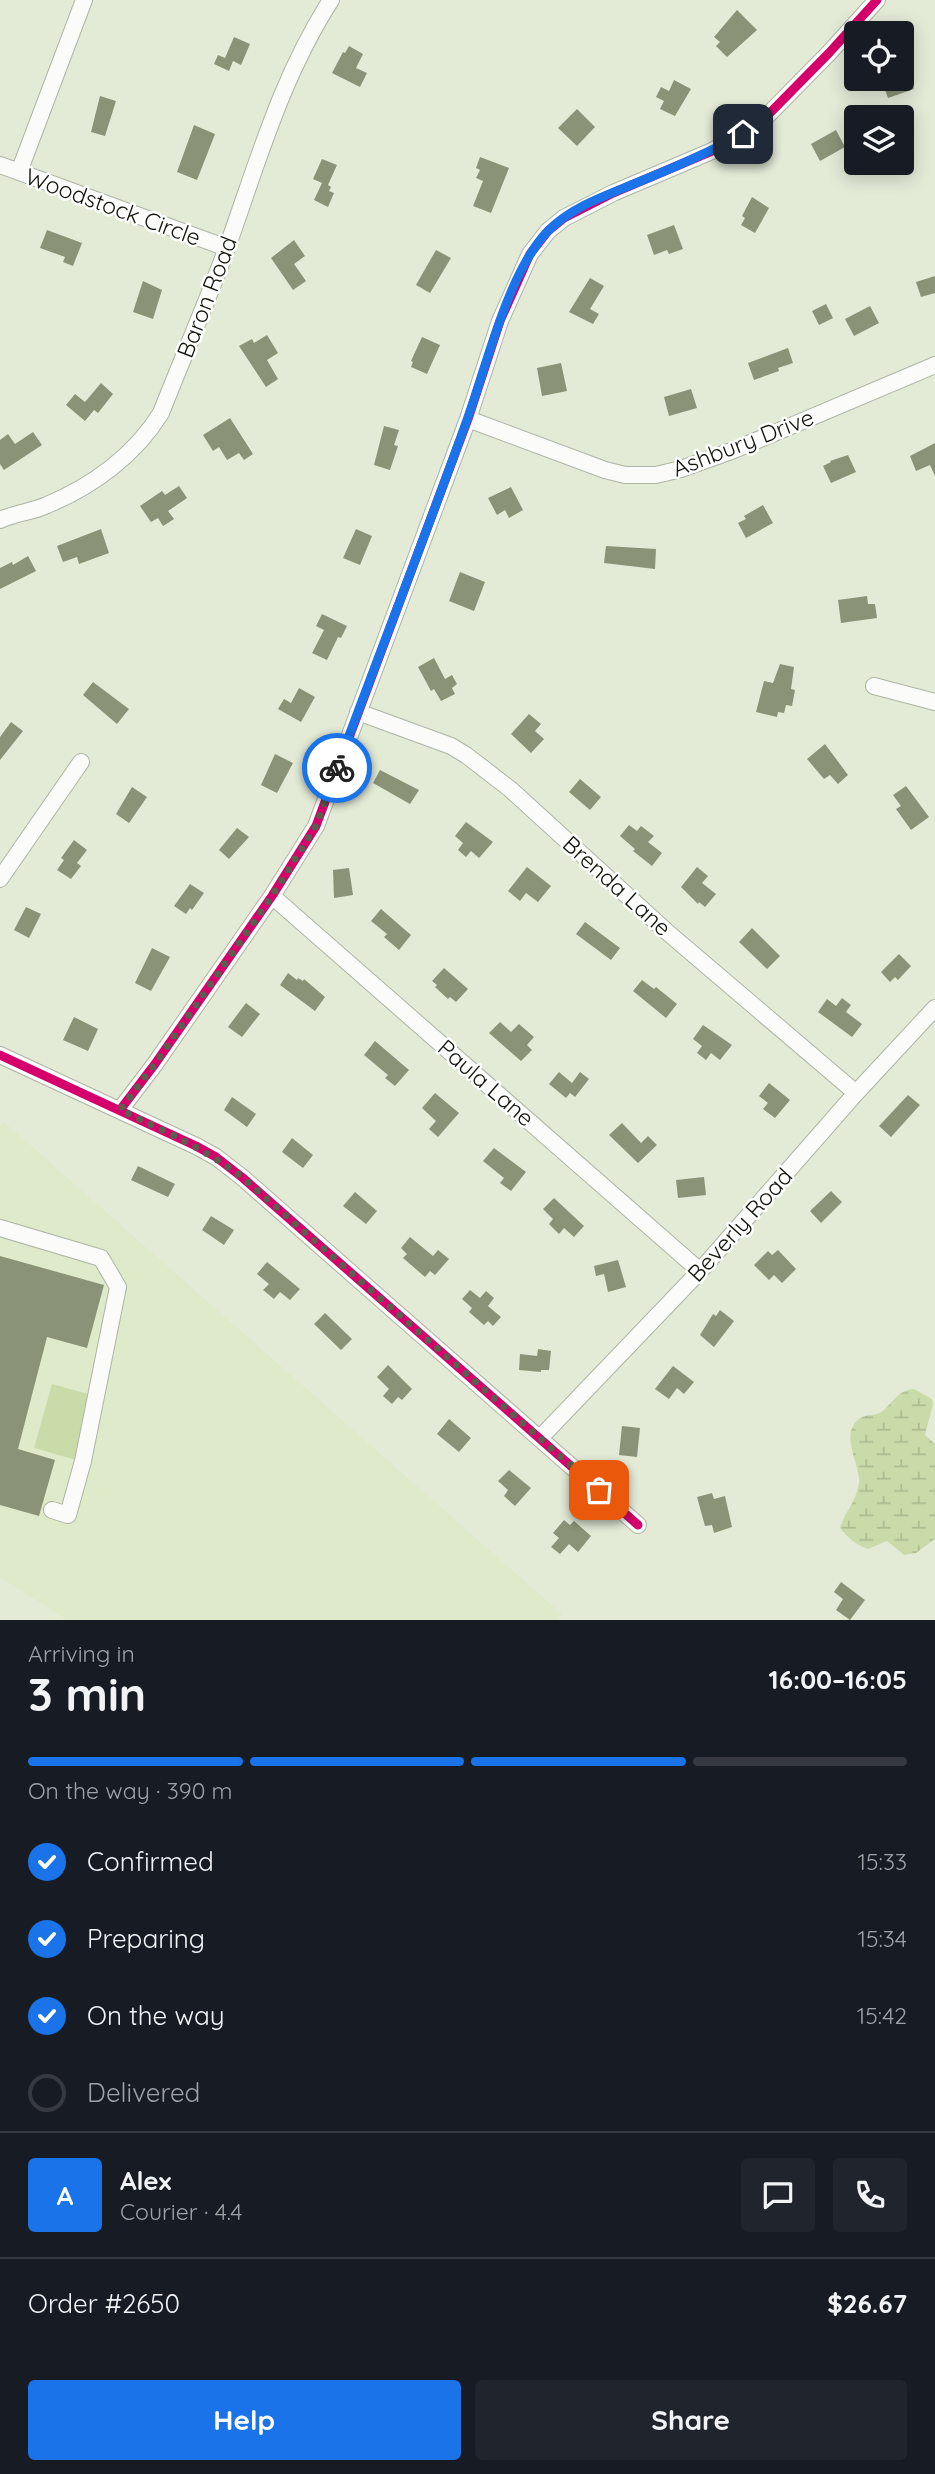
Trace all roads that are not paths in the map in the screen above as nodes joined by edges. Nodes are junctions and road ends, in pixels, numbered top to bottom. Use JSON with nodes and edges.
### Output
{"nodes":[{"id":1,"x":84,"y":0,"type":"edge"},
{"id":2,"x":331,"y":0,"type":"edge"},
{"id":3,"x":877,"y":0,"type":"edge"},
{"id":4,"x":0,"y":165,"type":"edge"},
{"id":5,"x":19,"y":172,"type":"junction"},
{"id":6,"x":227,"y":248,"type":"junction"},
{"id":7,"x":935,"y":365,"type":"edge"},
{"id":8,"x":468,"y":419,"type":"junction"},
{"id":9,"x":0,"y":520,"type":"edge"},
{"id":10,"x":874,"y":686,"type":"dead end"},
{"id":11,"x":935,"y":702,"type":"edge"},
{"id":12,"x":358,"y":712,"type":"junction"},
{"id":13,"x":81,"y":762,"type":"dead end"},
{"id":14,"x":0,"y":879,"type":"edge"},
{"id":15,"x":272,"y":896,"type":"junction"},
{"id":16,"x":935,"y":1008,"type":"edge"},
{"id":17,"x":0,"y":1055,"type":"edge"},
{"id":18,"x":856,"y":1093,"type":"junction"},
{"id":19,"x":120,"y":1110,"type":"junction"},
{"id":20,"x":0,"y":1228,"type":"edge"},
{"id":21,"x":700,"y":1271,"type":"junction"},
{"id":22,"x":540,"y":1438,"type":"junction"},
{"id":23,"x":52,"y":1510,"type":"dead end"},
{"id":24,"x":638,"y":1525,"type":"dead end"}],
"edges":[{"from":1,"to":5,"type":"street"},
{"from":2,"to":6,"type":"street","name":"Baron Road"},
{"from":3,"to":8,"type":"street"},
{"from":4,"to":5,"type":"street","name":"Woodstock Circle"},
{"from":5,"to":6,"type":"street","name":"Woodstock Circle"},
{"from":6,"to":9,"type":"street","name":"Baron Road"},
{"from":7,"to":8,"type":"street","name":"Ashbury Drive"},
{"from":8,"to":12,"type":"street"},
{"from":10,"to":11,"type":"street"},
{"from":12,"to":15,"type":"street"},
{"from":12,"to":18,"type":"street","name":"Brenda Lane"},
{"from":13,"to":14,"type":"street"},
{"from":15,"to":19,"type":"street"},
{"from":15,"to":21,"type":"street","name":"Paula Lane"},
{"from":16,"to":18,"type":"street","name":"Beverly Road"},
{"from":17,"to":19,"type":"street"},
{"from":18,"to":21,"type":"street","name":"Beverly Road"},
{"from":19,"to":22,"type":"street"},
{"from":20,"to":23,"type":"street"},
{"from":21,"to":22,"type":"street","name":"Beverly Road"},
{"from":22,"to":24,"type":"street"}]}
